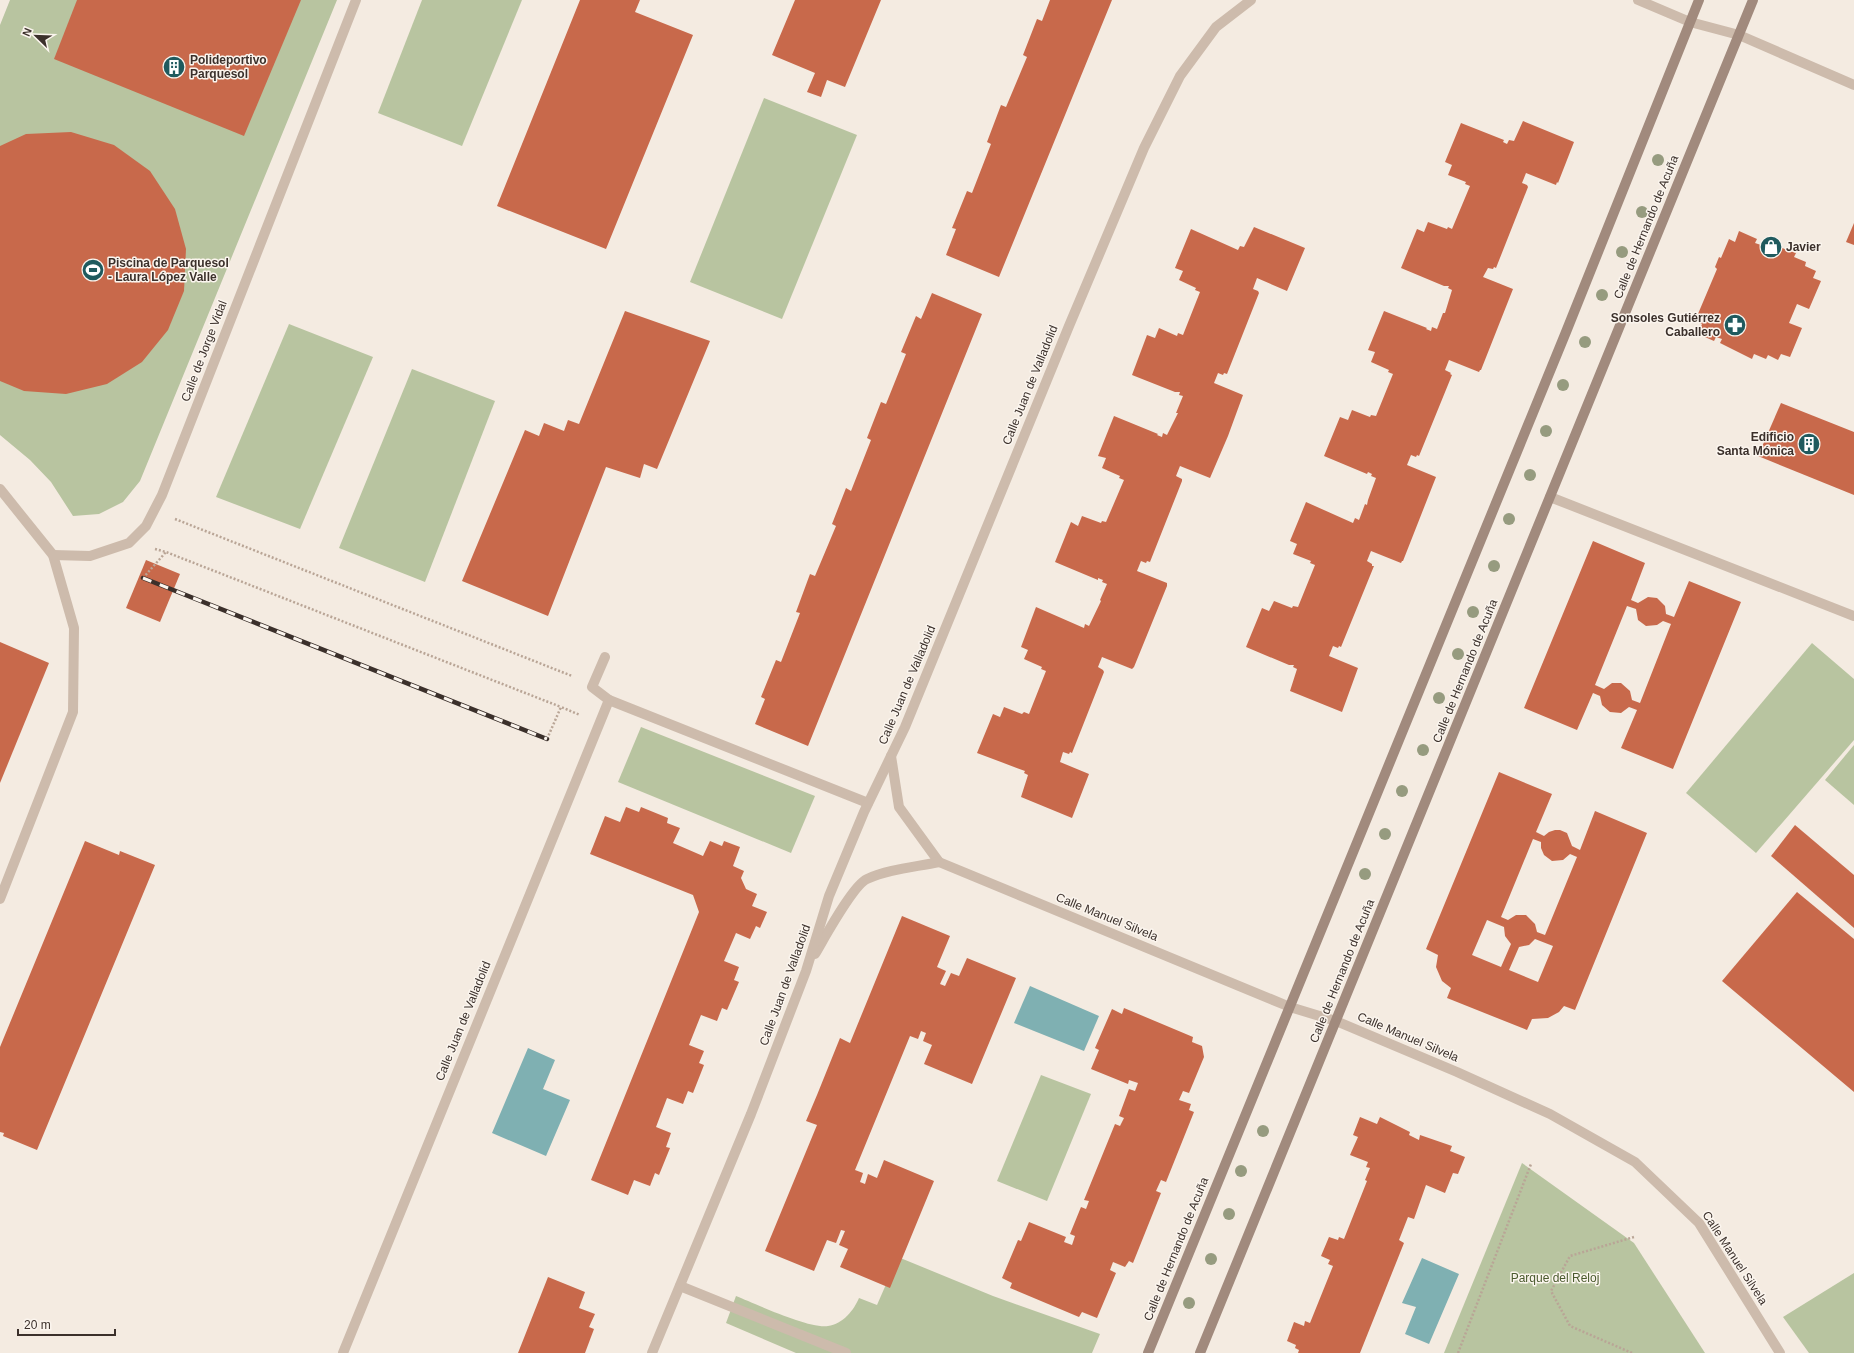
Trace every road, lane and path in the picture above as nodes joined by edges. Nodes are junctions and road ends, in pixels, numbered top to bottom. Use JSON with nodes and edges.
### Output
{"nodes":[{"id":1,"x":356,"y":0,"type":"edge"},
{"id":2,"x":1251,"y":0,"type":"edge"},
{"id":3,"x":1638,"y":0,"type":"edge"},
{"id":4,"x":1699,"y":0,"type":"edge"},
{"id":5,"x":1753,"y":0,"type":"edge"},
{"id":6,"x":1690,"y":22,"type":"junction"},
{"id":7,"x":1739,"y":35,"type":"junction"},
{"id":8,"x":1854,"y":85,"type":"edge"},
{"id":9,"x":0,"y":489,"type":"edge"},
{"id":10,"x":1550,"y":497,"type":"junction"},
{"id":11,"x":154,"y":510,"type":"junction"},
{"id":12,"x":53,"y":555,"type":"junction"},
{"id":13,"x":143,"y":578,"type":"dead end"},
{"id":14,"x":1854,"y":616,"type":"edge"},
{"id":15,"x":605,"y":657,"type":"dead end"},
{"id":16,"x":593,"y":684,"type":"junction"},
{"id":17,"x":609,"y":700,"type":"junction"},
{"id":18,"x":561,"y":707,"type":"junction"},
{"id":19,"x":598,"y":723,"type":"junction"},
{"id":20,"x":547,"y":739,"type":"dead end"},
{"id":21,"x":891,"y":756,"type":"junction"},
{"id":22,"x":868,"y":803,"type":"junction"},
{"id":23,"x":939,"y":862,"type":"junction"},
{"id":24,"x":0,"y":899,"type":"edge"},
{"id":25,"x":806,"y":971,"type":"junction"},
{"id":26,"x":1290,"y":1007,"type":"junction"},
{"id":27,"x":1336,"y":1021,"type":"junction"},
{"id":28,"x":1531,"y":1164,"type":"dead end"},
{"id":29,"x":1634,"y":1237,"type":"dead end"},
{"id":30,"x":680,"y":1286,"type":"junction"},
{"id":31,"x":343,"y":1353,"type":"edge"},
{"id":32,"x":652,"y":1353,"type":"edge"},
{"id":33,"x":846,"y":1353,"type":"edge"},
{"id":34,"x":1148,"y":1353,"type":"edge"},
{"id":35,"x":1200,"y":1353,"type":"edge"},
{"id":36,"x":1458,"y":1353,"type":"edge"},
{"id":37,"x":1632,"y":1353,"type":"edge"},
{"id":38,"x":1780,"y":1353,"type":"edge"}],
"edges":[{"from":1,"to":11,"type":"street","name":"Calle de Jorge Vidal"},
{"from":2,"to":21,"type":"street","name":"Calle Juan de Valladolid"},
{"from":3,"to":6,"type":"street"},
{"from":4,"to":6,"type":"street","name":"Calle de Hernando de Acuña"},
{"from":5,"to":7,"type":"street","name":"Calle de Hernando de Acuña"},
{"from":6,"to":7,"type":"street"},
{"from":6,"to":26,"type":"street","name":"Calle de Hernando de Acuña"},
{"from":7,"to":8,"type":"street"},
{"from":7,"to":10,"type":"street","name":"Calle de Hernando de Acuña"},
{"from":9,"to":12,"type":"street"},
{"from":10,"to":14,"type":"street"},
{"from":10,"to":27,"type":"street","name":"Calle de Hernando de Acuña"},
{"from":11,"to":12,"type":"street","name":"Calle de Jorge Vidal"},
{"from":11,"to":16,"type":"path"},
{"from":12,"to":24,"type":"street"},
{"from":13,"to":18,"type":"path"},
{"from":15,"to":16,"type":"street"},
{"from":16,"to":17,"type":"street"},
{"from":17,"to":19,"type":"street","name":"Calle Juan de Valladolid"},
{"from":17,"to":22,"type":"street"},
{"from":18,"to":19,"type":"path"},
{"from":18,"to":20,"type":"path"},
{"from":19,"to":31,"type":"street","name":"Calle Juan de Valladolid"},
{"from":21,"to":22,"type":"street","name":"Calle Juan de Valladolid"},
{"from":21,"to":23,"type":"street"},
{"from":22,"to":25,"type":"street","name":"Calle Juan de Valladolid"},
{"from":23,"to":25,"type":"street"},
{"from":23,"to":26,"type":"street","name":"Calle Manuel Silvela"},
{"from":25,"to":30,"type":"street","name":"Calle Juan de Valladolid"},
{"from":26,"to":27,"type":"street","name":"Calle Manuel Silvela"},
{"from":26,"to":34,"type":"street","name":"Calle de Hernando de Acuña"},
{"from":27,"to":35,"type":"street","name":"Calle de Hernando de Acuña"},
{"from":27,"to":38,"type":"street","name":"Calle Manuel Silvela"},
{"from":28,"to":36,"type":"path"},
{"from":29,"to":37,"type":"path"},
{"from":30,"to":32,"type":"street","name":"Calle Juan de Valladolid"},
{"from":30,"to":33,"type":"street"}]}
